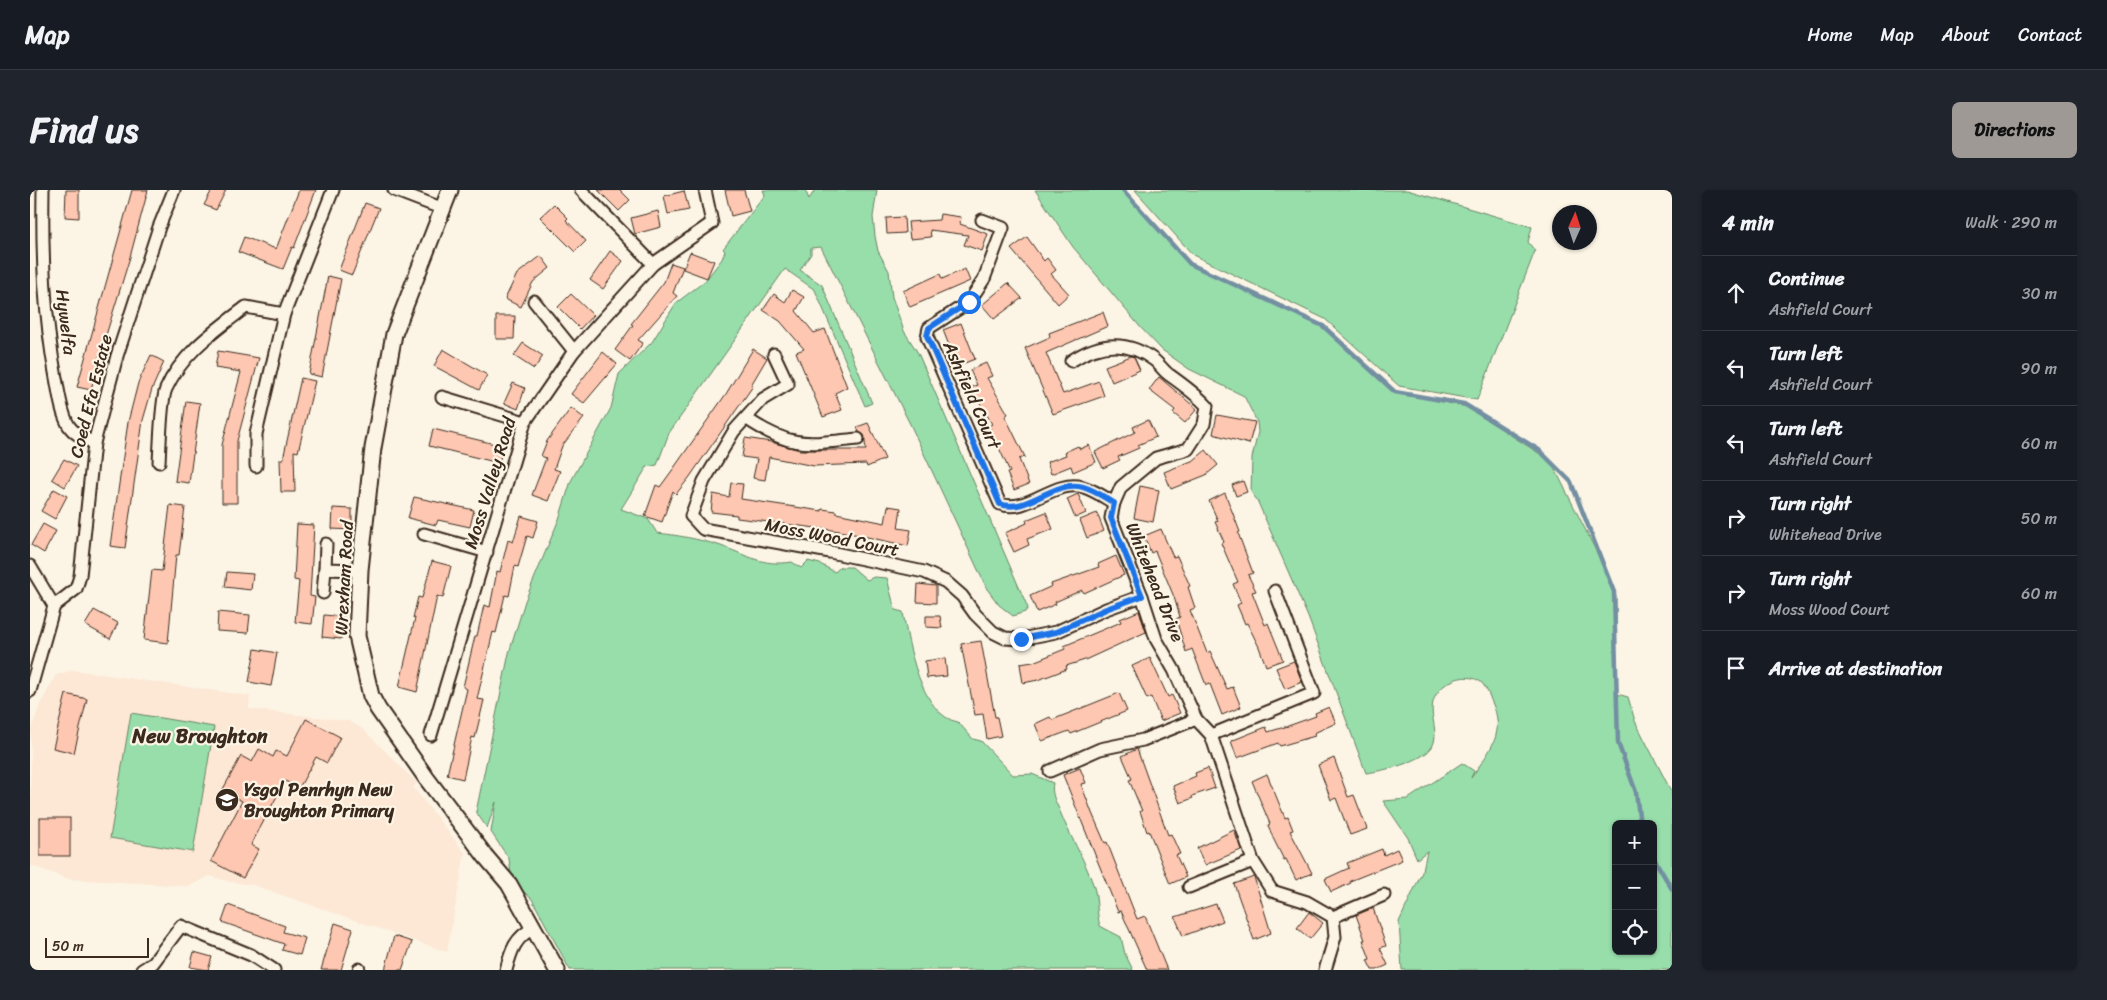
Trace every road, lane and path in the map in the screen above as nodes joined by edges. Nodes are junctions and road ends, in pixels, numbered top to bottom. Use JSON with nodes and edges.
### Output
{"nodes":[{"id":1,"x":43,"y":190,"type":"edge"},
{"id":2,"x":174,"y":190,"type":"edge"},
{"id":3,"x":333,"y":190,"type":"edge"},
{"id":4,"x":394,"y":190,"type":"edge"},
{"id":5,"x":450,"y":190,"type":"edge"},
{"id":6,"x":581,"y":190,"type":"edge"},
{"id":7,"x":705,"y":190,"type":"edge"},
{"id":8,"x":441,"y":208,"type":"junction"},
{"id":9,"x":982,"y":220,"type":"dead end"},
{"id":10,"x":653,"y":264,"type":"junction"},
{"id":11,"x":534,"y":302,"type":"dead end"},
{"id":12,"x":284,"y":314,"type":"junction"},
{"id":13,"x":574,"y":351,"type":"junction"},
{"id":14,"x":774,"y":354,"type":"dead end"},
{"id":15,"x":1071,"y":361,"type":"dead end"},
{"id":16,"x":442,"y":397,"type":"dead end"},
{"id":17,"x":747,"y":419,"type":"junction"},
{"id":18,"x":525,"y":422,"type":"junction"},
{"id":19,"x":858,"y":439,"type":"dead end"},
{"id":20,"x":94,"y":443,"type":"junction"},
{"id":21,"x":159,"y":462,"type":"dead end"},
{"id":22,"x":256,"y":466,"type":"dead end"},
{"id":23,"x":1114,"y":503,"type":"junction"},
{"id":24,"x":424,"y":534,"type":"dead end"},
{"id":25,"x":326,"y":544,"type":"dead end"},
{"id":26,"x":487,"y":552,"type":"junction"},
{"id":27,"x":30,"y":566,"type":"edge"},
{"id":28,"x":325,"y":569,"type":"junction"},
{"id":29,"x":360,"y":570,"type":"junction"},
{"id":30,"x":1275,"y":591,"type":"dead end"},
{"id":31,"x":323,"y":593,"type":"dead end"},
{"id":32,"x":1142,"y":596,"type":"junction"},
{"id":33,"x":54,"y":606,"type":"junction"},
{"id":34,"x":33,"y":666,"type":"edge"},
{"id":35,"x":30,"y":691,"type":"edge"},
{"id":36,"x":1196,"y":719,"type":"junction"},
{"id":37,"x":431,"y":735,"type":"dead end"},
{"id":38,"x":1211,"y":735,"type":"junction"},
{"id":39,"x":1050,"y":771,"type":"dead end"},
{"id":40,"x":1253,"y":861,"type":"junction"},
{"id":41,"x":1190,"y":887,"type":"dead end"},
{"id":42,"x":1384,"y":895,"type":"dead end"},
{"id":43,"x":1333,"y":916,"type":"junction"},
{"id":44,"x":534,"y":928,"type":"junction"},
{"id":45,"x":142,"y":970,"type":"edge"},
{"id":46,"x":274,"y":970,"type":"edge"},
{"id":47,"x":506,"y":970,"type":"edge"},
{"id":48,"x":557,"y":970,"type":"edge"},
{"id":49,"x":1327,"y":970,"type":"edge"}],
"edges":[{"from":1,"to":20,"type":"street","name":"Hywelfa"},
{"from":2,"to":20,"type":"street","name":"Coed Efa Estate"},
{"from":3,"to":12,"type":"street"},
{"from":4,"to":8,"type":"street"},
{"from":5,"to":8,"type":"main road","name":"Wrexham Road"},
{"from":6,"to":10,"type":"street"},
{"from":7,"to":10,"type":"street","name":"Moss Valley Road"},
{"from":8,"to":29,"type":"main road","name":"Wrexham Road"},
{"from":9,"to":23,"type":"street","name":"Ashfield Court"},
{"from":10,"to":13,"type":"street","name":"Moss Valley Road"},
{"from":11,"to":13,"type":"street"},
{"from":12,"to":21,"type":"street"},
{"from":12,"to":22,"type":"street"},
{"from":13,"to":18,"type":"street","name":"Moss Valley Road"},
{"from":14,"to":17,"type":"street","name":"Moss Wood Court"},
{"from":15,"to":23,"type":"street","name":"Whitehead Drive"},
{"from":16,"to":18,"type":"street"},
{"from":17,"to":19,"type":"street"},
{"from":17,"to":32,"type":"street","name":"Moss Wood Court"},
{"from":18,"to":26,"type":"street","name":"Moss Valley Road"},
{"from":20,"to":33,"type":"street","name":"Coed Efa Estate"},
{"from":23,"to":32,"type":"street","name":"Whitehead Drive"},
{"from":24,"to":26,"type":"street"},
{"from":25,"to":28,"type":"street"},
{"from":26,"to":37,"type":"street","name":"Moss Valley Road"},
{"from":27,"to":33,"type":"street"},
{"from":28,"to":29,"type":"street"},
{"from":28,"to":31,"type":"street"},
{"from":29,"to":44,"type":"main road","name":"Wrexham Road"},
{"from":30,"to":38,"type":"street"},
{"from":32,"to":36,"type":"street","name":"Whitehead Drive"},
{"from":33,"to":34,"type":"street"},
{"from":34,"to":35,"type":"street"},
{"from":36,"to":38,"type":"street","name":"Whitehead Drive"},
{"from":36,"to":39,"type":"street"},
{"from":38,"to":40,"type":"street","name":"Whitehead Drive"},
{"from":40,"to":41,"type":"street"},
{"from":40,"to":43,"type":"street","name":"Whitehead Drive"},
{"from":42,"to":43,"type":"street"},
{"from":43,"to":49,"type":"street"},
{"from":44,"to":47,"type":"street"},
{"from":44,"to":48,"type":"main road","name":"Wrexham Road"},
{"from":45,"to":46,"type":"street"}]}
